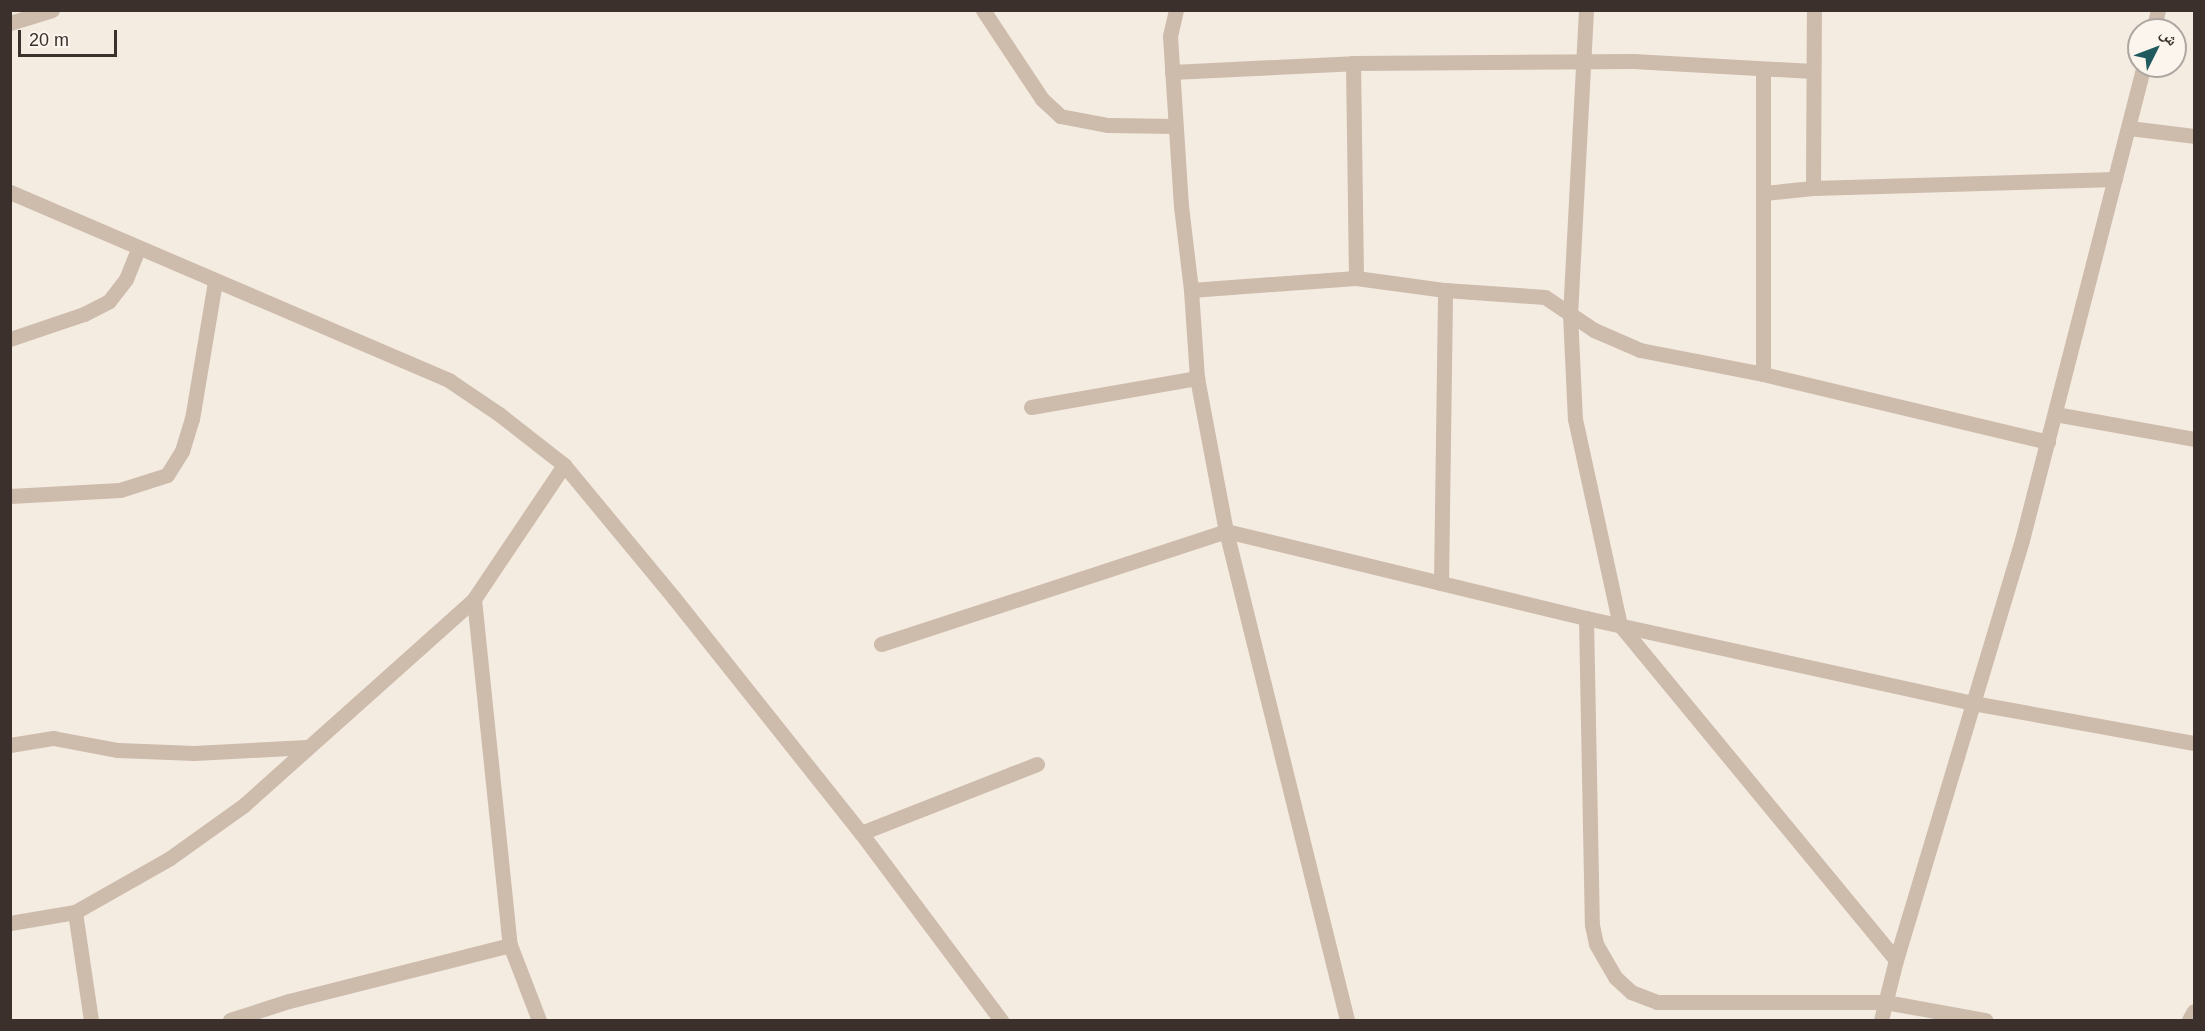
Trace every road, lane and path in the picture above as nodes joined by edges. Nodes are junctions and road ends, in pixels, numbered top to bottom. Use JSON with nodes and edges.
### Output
{"nodes":[{"id":1,"x":52,"y":10,"type":"edge"},
{"id":2,"x":983,"y":10,"type":"edge"},
{"id":3,"x":1176,"y":10,"type":"edge"},
{"id":4,"x":1586,"y":10,"type":"edge"},
{"id":5,"x":1814,"y":10,"type":"edge"},
{"id":6,"x":10,"y":23,"type":"edge"},
{"id":7,"x":1585,"y":61,"type":"junction"},
{"id":8,"x":1353,"y":63,"type":"junction"},
{"id":9,"x":1763,"y":69,"type":"junction"},
{"id":10,"x":1813,"y":71,"type":"junction"},
{"id":11,"x":1172,"y":72,"type":"junction"},
{"id":12,"x":2141,"y":78,"type":"edge"},
{"id":13,"x":1175,"y":126,"type":"junction"},
{"id":14,"x":2128,"y":128,"type":"junction"},
{"id":15,"x":2194,"y":136,"type":"edge"},
{"id":16,"x":2115,"y":179,"type":"junction"},
{"id":17,"x":1813,"y":188,"type":"junction"},
{"id":18,"x":10,"y":192,"type":"edge"},
{"id":19,"x":1764,"y":193,"type":"junction"},
{"id":20,"x":138,"y":249,"type":"junction"},
{"id":21,"x":1356,"y":278,"type":"junction"},
{"id":22,"x":215,"y":281,"type":"junction"},
{"id":23,"x":1191,"y":290,"type":"junction"},
{"id":24,"x":1445,"y":290,"type":"junction"},
{"id":25,"x":1570,"y":314,"type":"junction"},
{"id":26,"x":10,"y":339,"type":"edge"},
{"id":27,"x":1763,"y":374,"type":"junction"},
{"id":28,"x":1197,"y":378,"type":"junction"},
{"id":29,"x":1031,"y":407,"type":"dead end"},
{"id":30,"x":2055,"y":414,"type":"junction"},
{"id":31,"x":2194,"y":439,"type":"edge"},
{"id":32,"x":2048,"y":442,"type":"junction"},
{"id":33,"x":564,"y":465,"type":"junction"},
{"id":34,"x":10,"y":495,"type":"edge"},
{"id":35,"x":1226,"y":531,"type":"junction"},
{"id":36,"x":1440,"y":583,"type":"junction"},
{"id":37,"x":474,"y":599,"type":"junction"},
{"id":38,"x":1586,"y":618,"type":"junction"},
{"id":39,"x":1620,"y":626,"type":"junction"},
{"id":40,"x":881,"y":644,"type":"dead end"},
{"id":41,"x":1973,"y":703,"type":"junction"},
{"id":42,"x":2194,"y":743,"type":"edge"},
{"id":43,"x":10,"y":745,"type":"edge"},
{"id":44,"x":307,"y":747,"type":"junction"},
{"id":45,"x":1037,"y":764,"type":"dead end"},
{"id":46,"x":861,"y":833,"type":"junction"},
{"id":47,"x":75,"y":912,"type":"junction"},
{"id":48,"x":10,"y":923,"type":"edge"},
{"id":49,"x":510,"y":945,"type":"junction"},
{"id":50,"x":1896,"y":960,"type":"junction"},
{"id":51,"x":1885,"y":1002,"type":"junction"},
{"id":52,"x":2194,"y":1011,"type":"edge"},
{"id":53,"x":998,"y":1018,"type":"edge"},
{"id":54,"x":91,"y":1020,"type":"edge"},
{"id":55,"x":230,"y":1020,"type":"edge"},
{"id":56,"x":539,"y":1020,"type":"edge"},
{"id":57,"x":1347,"y":1020,"type":"edge"},
{"id":58,"x":1881,"y":1020,"type":"edge"},
{"id":59,"x":1985,"y":1020,"type":"edge"},
{"id":60,"x":2190,"y":1020,"type":"edge"}],
"edges":[{"from":1,"to":6,"type":"street"},
{"from":2,"to":13,"type":"street"},
{"from":3,"to":11,"type":"street"},
{"from":4,"to":7,"type":"street"},
{"from":5,"to":10,"type":"street"},
{"from":7,"to":8,"type":"street"},
{"from":7,"to":9,"type":"street"},
{"from":7,"to":25,"type":"street"},
{"from":8,"to":11,"type":"street"},
{"from":8,"to":21,"type":"street"},
{"from":9,"to":10,"type":"street"},
{"from":9,"to":19,"type":"street"},
{"from":10,"to":17,"type":"street"},
{"from":11,"to":13,"type":"street"},
{"from":12,"to":14,"type":"street"},
{"from":13,"to":23,"type":"street"},
{"from":14,"to":15,"type":"street"},
{"from":14,"to":16,"type":"street"},
{"from":16,"to":17,"type":"street"},
{"from":16,"to":30,"type":"street"},
{"from":17,"to":19,"type":"street"},
{"from":18,"to":20,"type":"street"},
{"from":19,"to":27,"type":"street"},
{"from":20,"to":22,"type":"street"},
{"from":20,"to":26,"type":"street"},
{"from":21,"to":23,"type":"street"},
{"from":21,"to":24,"type":"street"},
{"from":22,"to":33,"type":"street"},
{"from":22,"to":34,"type":"street"},
{"from":23,"to":28,"type":"street"},
{"from":24,"to":25,"type":"street"},
{"from":24,"to":36,"type":"street"},
{"from":25,"to":27,"type":"street"},
{"from":25,"to":39,"type":"street"},
{"from":27,"to":32,"type":"street"},
{"from":28,"to":29,"type":"street"},
{"from":28,"to":35,"type":"street"},
{"from":30,"to":31,"type":"street"},
{"from":30,"to":32,"type":"street"},
{"from":32,"to":41,"type":"street"},
{"from":33,"to":37,"type":"street"},
{"from":33,"to":46,"type":"street"},
{"from":35,"to":36,"type":"street"},
{"from":35,"to":40,"type":"street"},
{"from":35,"to":57,"type":"street"},
{"from":36,"to":38,"type":"street"},
{"from":37,"to":44,"type":"street"},
{"from":37,"to":49,"type":"street"},
{"from":38,"to":39,"type":"street"},
{"from":38,"to":51,"type":"street"},
{"from":39,"to":41,"type":"street"},
{"from":39,"to":50,"type":"street"},
{"from":41,"to":42,"type":"street"},
{"from":41,"to":50,"type":"street"},
{"from":43,"to":44,"type":"street"},
{"from":44,"to":47,"type":"street"},
{"from":45,"to":46,"type":"street"},
{"from":46,"to":53,"type":"street"},
{"from":47,"to":48,"type":"street"},
{"from":47,"to":54,"type":"street"},
{"from":49,"to":55,"type":"street"},
{"from":49,"to":56,"type":"street"},
{"from":50,"to":51,"type":"street"},
{"from":51,"to":58,"type":"street"},
{"from":51,"to":59,"type":"street"},
{"from":52,"to":60,"type":"street"}]}
